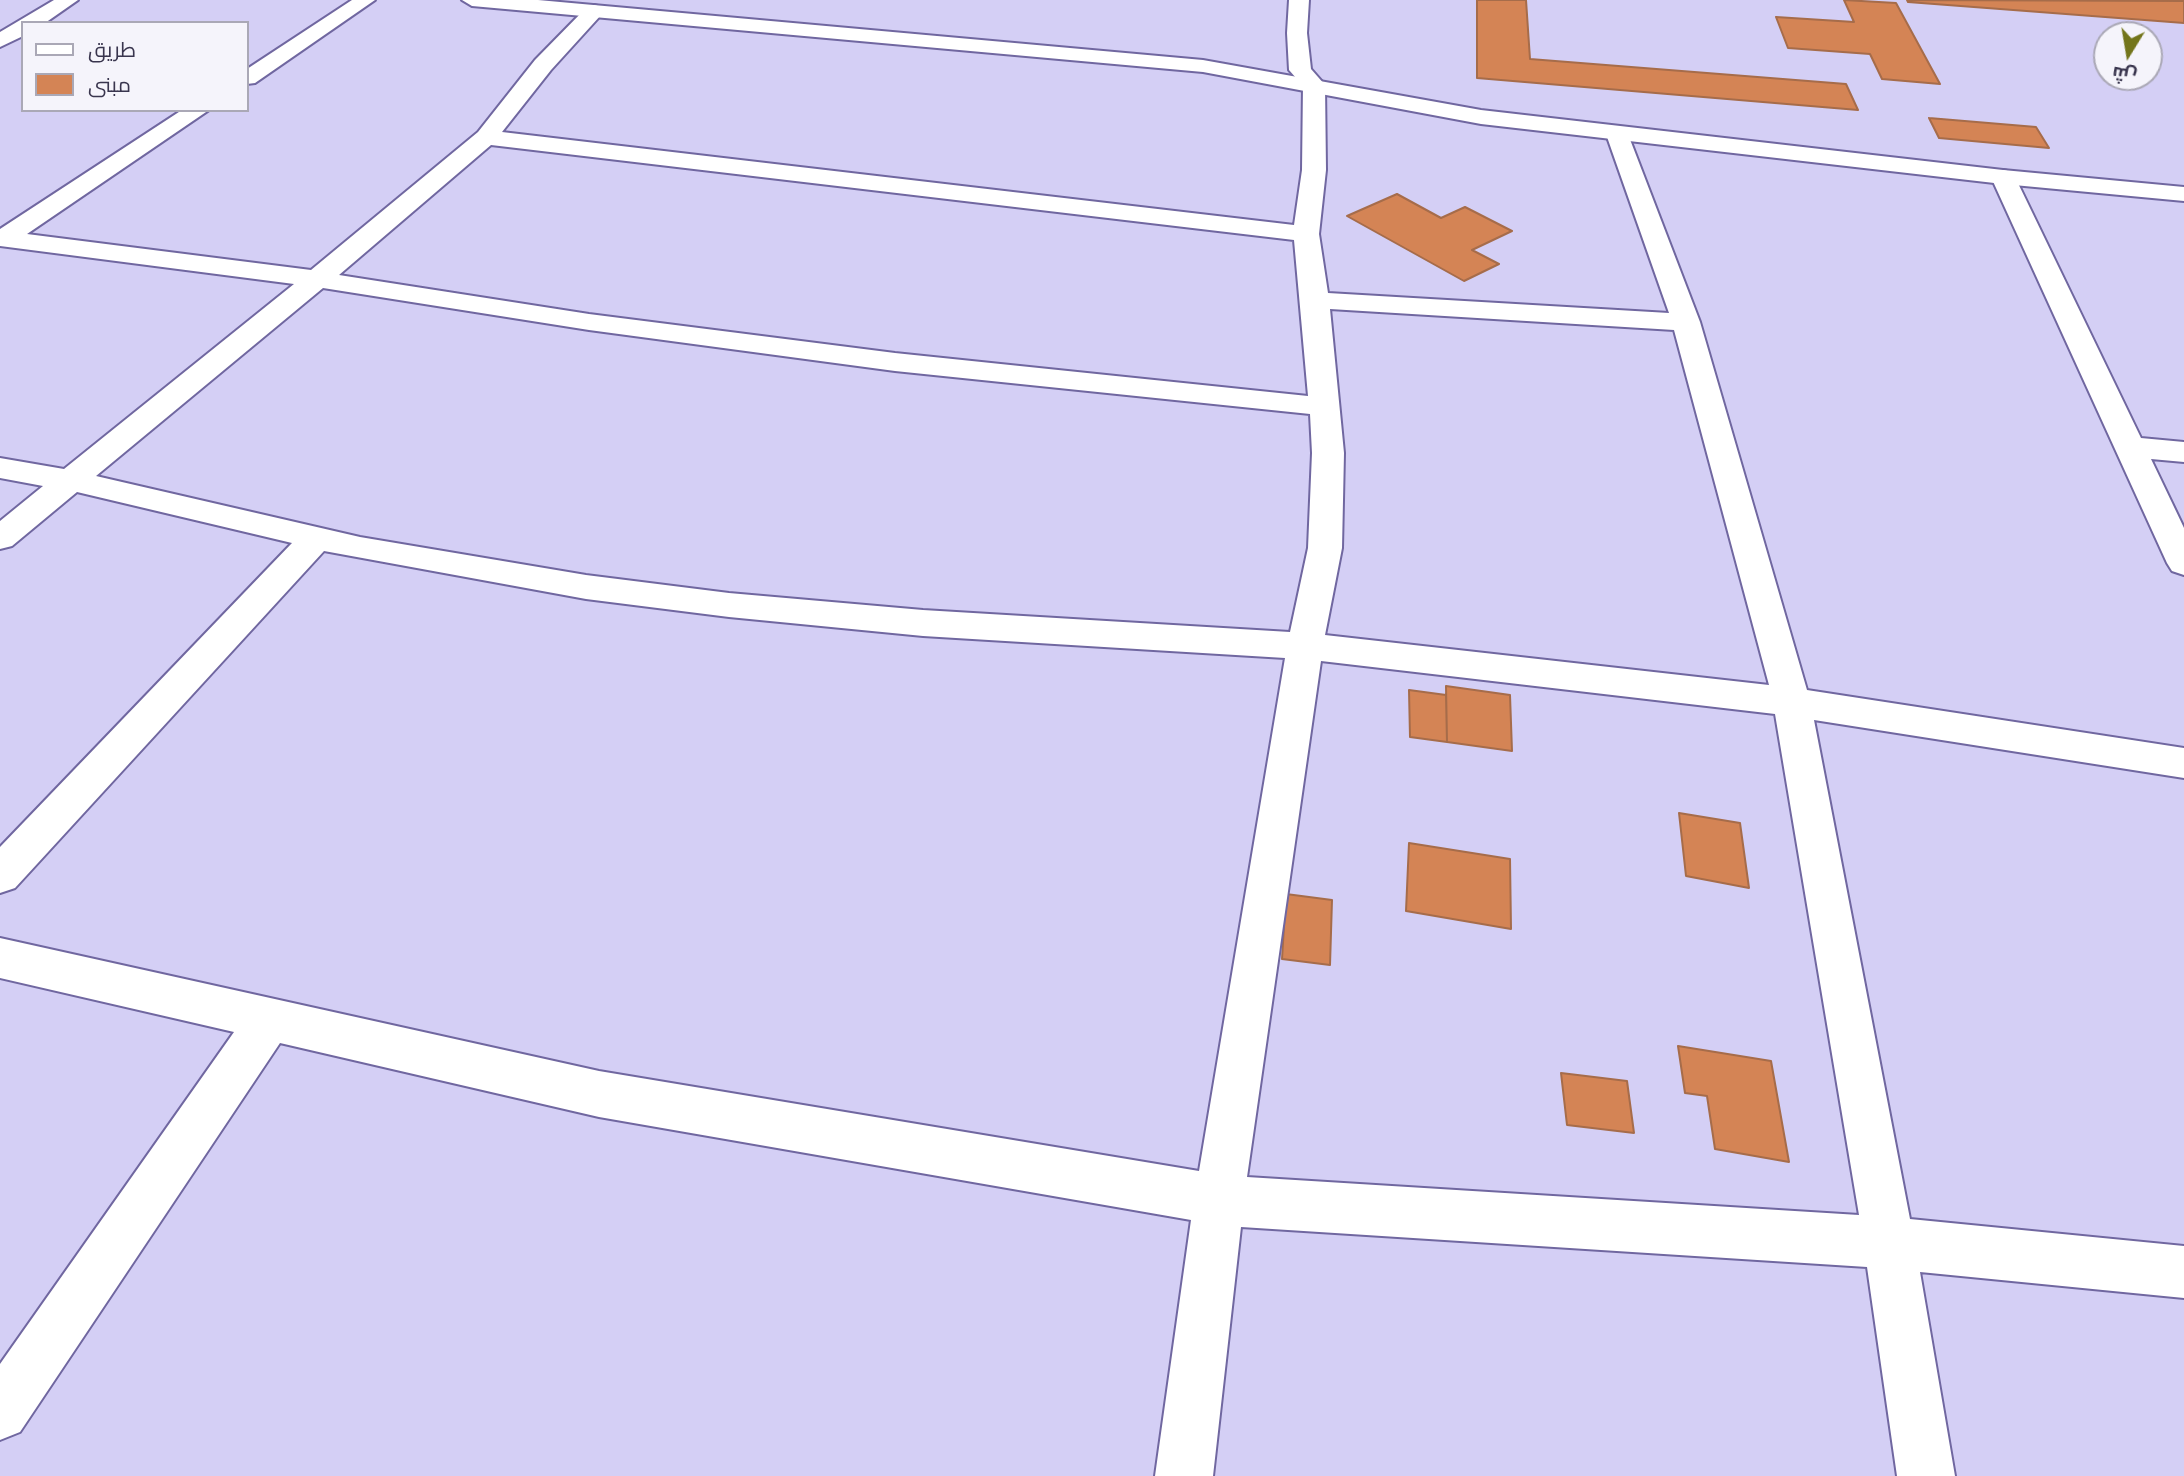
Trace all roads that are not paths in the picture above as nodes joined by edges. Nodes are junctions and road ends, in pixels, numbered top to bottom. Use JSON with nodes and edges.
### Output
{"nodes":[{"id":1,"x":68,"y":0,"type":"edge"},
{"id":2,"x":365,"y":0,"type":"edge"},
{"id":3,"x":472,"y":0,"type":"edge"},
{"id":4,"x":1299,"y":0,"type":"edge"},
{"id":5,"x":594,"y":11,"type":"junction"},
{"id":6,"x":33,"y":21,"type":"edge"},
{"id":7,"x":21,"y":28,"type":"edge"},
{"id":8,"x":0,"y":41,"type":"edge"},
{"id":9,"x":248,"y":77,"type":"edge"},
{"id":10,"x":1314,"y":85,"type":"junction"},
{"id":11,"x":195,"y":112,"type":"edge"},
{"id":12,"x":1618,"y":134,"type":"junction"},
{"id":13,"x":486,"y":137,"type":"junction"},
{"id":14,"x":2003,"y":177,"type":"junction"},
{"id":15,"x":2184,"y":194,"type":"edge"},
{"id":16,"x":1306,"y":234,"type":"junction"},
{"id":17,"x":2,"y":238,"type":"edge"},
{"id":18,"x":316,"y":279,"type":"junction"},
{"id":19,"x":1315,"y":300,"type":"junction"},
{"id":20,"x":1686,"y":322,"type":"junction"},
{"id":21,"x":1322,"y":407,"type":"junction"},
{"id":22,"x":2132,"y":447,"type":"junction"},
{"id":23,"x":2184,"y":452,"type":"edge"},
{"id":24,"x":0,"y":468,"type":"edge"},
{"id":25,"x":69,"y":480,"type":"junction"},
{"id":26,"x":0,"y":538,"type":"edge"},
{"id":27,"x":317,"y":538,"type":"junction"},
{"id":28,"x":2184,"y":563,"type":"edge"},
{"id":29,"x":1305,"y":646,"type":"junction"},
{"id":30,"x":1792,"y":702,"type":"junction"},
{"id":31,"x":2184,"y":763,"type":"edge"},
{"id":32,"x":0,"y":875,"type":"edge"},
{"id":33,"x":0,"y":958,"type":"edge"},
{"id":34,"x":269,"y":1020,"type":"junction"},
{"id":35,"x":1219,"y":1200,"type":"junction"},
{"id":36,"x":1889,"y":1243,"type":"junction"},
{"id":37,"x":2184,"y":1272,"type":"edge"},
{"id":38,"x":0,"y":1412,"type":"edge"},
{"id":39,"x":1184,"y":1476,"type":"edge"},
{"id":40,"x":1926,"y":1476,"type":"edge"}],
"edges":[{"from":1,"to":6,"type":"street"},
{"from":2,"to":9,"type":"street"},
{"from":3,"to":5,"type":"street"},
{"from":4,"to":10,"type":"street"},
{"from":5,"to":10,"type":"street"},
{"from":5,"to":13,"type":"street"},
{"from":7,"to":8,"type":"street"},
{"from":10,"to":12,"type":"street"},
{"from":10,"to":16,"type":"street"},
{"from":11,"to":17,"type":"street"},
{"from":12,"to":14,"type":"street"},
{"from":12,"to":20,"type":"street"},
{"from":13,"to":16,"type":"street"},
{"from":13,"to":18,"type":"street"},
{"from":14,"to":15,"type":"street"},
{"from":14,"to":22,"type":"street"},
{"from":16,"to":19,"type":"street"},
{"from":17,"to":18,"type":"street"},
{"from":18,"to":21,"type":"street"},
{"from":18,"to":25,"type":"street"},
{"from":19,"to":20,"type":"street"},
{"from":19,"to":21,"type":"street"},
{"from":20,"to":30,"type":"street"},
{"from":21,"to":29,"type":"street"},
{"from":22,"to":23,"type":"street"},
{"from":22,"to":28,"type":"street"},
{"from":24,"to":25,"type":"street"},
{"from":25,"to":26,"type":"street"},
{"from":25,"to":27,"type":"street"},
{"from":27,"to":29,"type":"street"},
{"from":27,"to":32,"type":"street"},
{"from":29,"to":30,"type":"street"},
{"from":29,"to":35,"type":"street"},
{"from":30,"to":31,"type":"street"},
{"from":30,"to":36,"type":"street"},
{"from":33,"to":34,"type":"street"},
{"from":34,"to":35,"type":"street"},
{"from":34,"to":38,"type":"street"},
{"from":35,"to":36,"type":"street"},
{"from":35,"to":39,"type":"street"},
{"from":36,"to":37,"type":"street"},
{"from":36,"to":40,"type":"street"}]}
